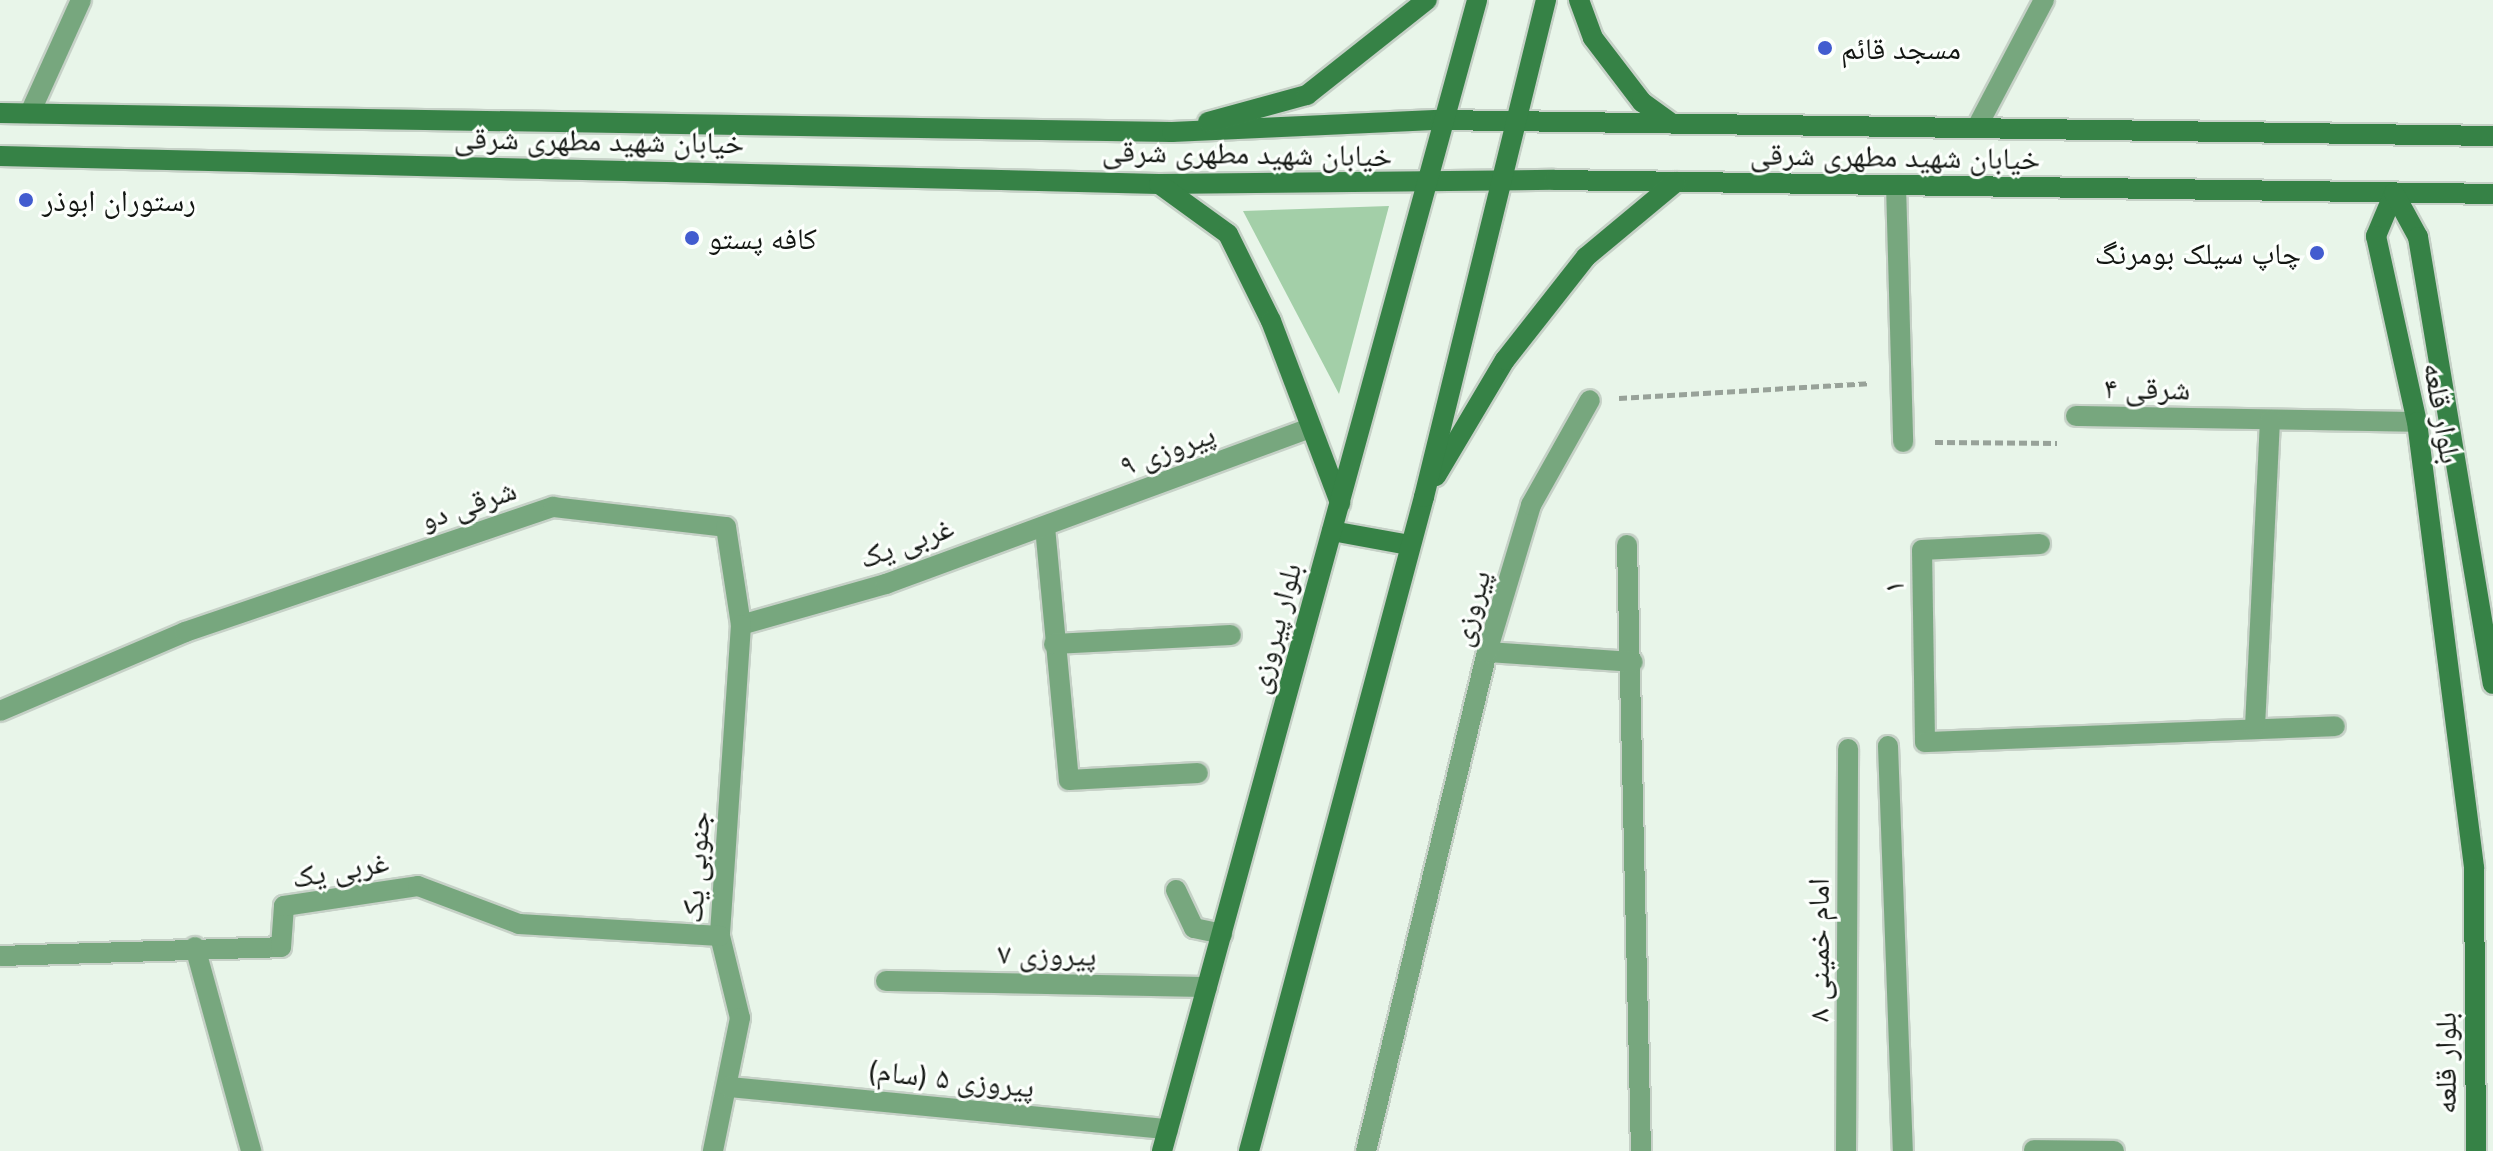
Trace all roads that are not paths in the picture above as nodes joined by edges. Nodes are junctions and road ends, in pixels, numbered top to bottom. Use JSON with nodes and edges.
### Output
{"nodes":[{"id":1,"x":81,"y":0,"type":"edge"},
{"id":2,"x":1427,"y":0,"type":"edge"},
{"id":3,"x":1477,"y":0,"type":"edge"},
{"id":4,"x":1546,"y":0,"type":"edge"},
{"id":5,"x":1579,"y":0,"type":"edge"},
{"id":6,"x":2044,"y":0,"type":"edge"},
{"id":7,"x":0,"y":113,"type":"edge"},
{"id":8,"x":30,"y":113,"type":"junction"},
{"id":9,"x":1440,"y":120,"type":"junction"},
{"id":10,"x":1519,"y":122,"type":"junction"},
{"id":11,"x":1671,"y":123,"type":"junction"},
{"id":12,"x":1977,"y":127,"type":"junction"},
{"id":13,"x":1172,"y":132,"type":"junction"},
{"id":14,"x":2493,"y":136,"type":"edge"},
{"id":15,"x":0,"y":156,"type":"edge"},
{"id":16,"x":1676,"y":182,"type":"junction"},
{"id":17,"x":1504,"y":183,"type":"junction"},
{"id":18,"x":1159,"y":184,"type":"junction"},
{"id":19,"x":1423,"y":185,"type":"junction"},
{"id":20,"x":1896,"y":185,"type":"junction"},
{"id":21,"x":2394,"y":193,"type":"junction"},
{"id":22,"x":2493,"y":194,"type":"edge"},
{"id":23,"x":1590,"y":400,"type":"road end"},
{"id":24,"x":2076,"y":416,"type":"road end"},
{"id":25,"x":2270,"y":420,"type":"junction"},
{"id":26,"x":2417,"y":422,"type":"junction"},
{"id":27,"x":1309,"y":428,"type":"junction"},
{"id":28,"x":1903,"y":442,"type":"road end"},
{"id":29,"x":1424,"y":497,"type":"junction"},
{"id":30,"x":1340,"y":503,"type":"junction"},
{"id":31,"x":1045,"y":527,"type":"junction"},
{"id":32,"x":1332,"y":531,"type":"junction"},
{"id":33,"x":2040,"y":544,"type":"dead end"},
{"id":34,"x":1409,"y":545,"type":"junction"},
{"id":35,"x":1627,"y":545,"type":"dead end"},
{"id":36,"x":736,"y":582,"type":"joint"},
{"id":37,"x":741,"y":625,"type":"junction"},
{"id":38,"x":1231,"y":635,"type":"dead end"},
{"id":39,"x":1054,"y":644,"type":"junction"},
{"id":40,"x":1487,"y":652,"type":"junction"},
{"id":41,"x":1633,"y":662,"type":"junction"},
{"id":42,"x":2493,"y":684,"type":"edge"},
{"id":43,"x":0,"y":711,"type":"edge"},
{"id":44,"x":2335,"y":726,"type":"dead end"},
{"id":45,"x":2255,"y":727,"type":"junction"},
{"id":46,"x":1888,"y":746,"type":"dead end"},
{"id":47,"x":1848,"y":749,"type":"dead end"},
{"id":48,"x":1198,"y":773,"type":"dead end"},
{"id":49,"x":1176,"y":890,"type":"dead end"},
{"id":50,"x":1222,"y":934,"type":"junction"},
{"id":51,"x":720,"y":936,"type":"junction"},
{"id":52,"x":195,"y":947,"type":"junction"},
{"id":53,"x":0,"y":956,"type":"edge"},
{"id":54,"x":886,"y":981,"type":"dead end"},
{"id":55,"x":1207,"y":987,"type":"junction"},
{"id":56,"x":729,"y":1087,"type":"junction"},
{"id":57,"x":1168,"y":1129,"type":"junction"},
{"id":58,"x":2034,"y":1150,"type":"edge"},
{"id":59,"x":251,"y":1151,"type":"edge"},
{"id":60,"x":713,"y":1151,"type":"edge"},
{"id":61,"x":1162,"y":1151,"type":"edge"},
{"id":62,"x":1249,"y":1151,"type":"edge"},
{"id":63,"x":1366,"y":1151,"type":"edge"},
{"id":64,"x":1641,"y":1151,"type":"edge"},
{"id":65,"x":1846,"y":1151,"type":"edge"},
{"id":66,"x":1903,"y":1151,"type":"edge"},
{"id":67,"x":2114,"y":1151,"type":"edge"},
{"id":68,"x":2476,"y":1151,"type":"edge"}],
"edges":[{"from":1,"to":8,"type":"street"},
{"from":2,"to":13,"type":"main road"},
{"from":3,"to":9,"type":"main road","name":"بلوار پیروزی"},
{"from":4,"to":10,"type":"main road"},
{"from":5,"to":11,"type":"main road"},
{"from":6,"to":12,"type":"street"},
{"from":7,"to":8,"type":"main road","name":"خیابان شهید مطهری شرقی"},
{"from":8,"to":13,"type":"main road","name":"خیابان شهید مطهری شرقی"},
{"from":9,"to":10,"type":"main road","name":"خیابان شهید مطهری شرقی"},
{"from":9,"to":13,"type":"main road","name":"خیابان شهید مطهری شرقی"},
{"from":9,"to":19,"type":"main road","name":"بلوار پیروزی"},
{"from":10,"to":11,"type":"main road","name":"خیابان شهید مطهری شرقی"},
{"from":10,"to":17,"type":"main road"},
{"from":11,"to":12,"type":"main road","name":"خیابان شهید مطهری شرقی"},
{"from":12,"to":14,"type":"main road","name":"خیابان شهید مطهری شرقی"},
{"from":15,"to":18,"type":"main road","name":"خیابان شهید مطهری شرقی"},
{"from":16,"to":17,"type":"main road","name":"خیابان شهید مطهری شرقی"},
{"from":16,"to":20,"type":"main road","name":"خیابان شهید مطهری شرقی"},
{"from":16,"to":29,"type":"main road"},
{"from":17,"to":19,"type":"main road","name":"خیابان شهید مطهری شرقی"},
{"from":17,"to":29,"type":"main road"},
{"from":18,"to":19,"type":"main road","name":"خیابان شهید مطهری شرقی"},
{"from":18,"to":27,"type":"main road"},
{"from":19,"to":30,"type":"main road","name":"بلوار پیروزی"},
{"from":20,"to":21,"type":"main road","name":"خیابان شهید مطهری شرقی"},
{"from":20,"to":28,"type":"street"},
{"from":21,"to":22,"type":"main road","name":"خیابان شهید مطهری شرقی"},
{"from":21,"to":26,"type":"main road","name":"بلوار قلعه"},
{"from":21,"to":42,"type":"main road","name":"بلوار قلعه"},
{"from":23,"to":40,"type":"street","name":"پیروزی"},
{"from":24,"to":25,"type":"street","name":"شرقی ۴"},
{"from":25,"to":26,"type":"street","name":"شرقی ۴"},
{"from":25,"to":45,"type":"street"},
{"from":26,"to":68,"type":"main road","name":"بلوار قلعه"},
{"from":27,"to":30,"type":"main road"},
{"from":27,"to":31,"type":"street","name":"پیروزی ۹"},
{"from":29,"to":34,"type":"main road"},
{"from":30,"to":32,"type":"main road","name":"بلوار پیروزی"},
{"from":31,"to":37,"type":"street","name":"غربی یک"},
{"from":31,"to":39,"type":"street"},
{"from":32,"to":34,"type":"main road"},
{"from":32,"to":50,"type":"main road","name":"بلوار پیروزی"},
{"from":33,"to":45,"type":"street","name":"۱"},
{"from":34,"to":62,"type":"main road"},
{"from":35,"to":41,"type":"street"},
{"from":36,"to":37,"type":"street","name":"جنوبی یک"},
{"from":36,"to":43,"type":"street","name":"شرقی دو"},
{"from":37,"to":51,"type":"street","name":"جنوبی یک"},
{"from":38,"to":39,"type":"street"},
{"from":39,"to":48,"type":"street"},
{"from":40,"to":41,"type":"street"},
{"from":40,"to":63,"type":"street","name":"پیروزی"},
{"from":41,"to":64,"type":"street"},
{"from":44,"to":45,"type":"street"},
{"from":46,"to":66,"type":"street"},
{"from":47,"to":65,"type":"street","name":"امام خمینی ۸"},
{"from":49,"to":50,"type":"street"},
{"from":50,"to":55,"type":"main road","name":"بلوار پیروزی"},
{"from":51,"to":52,"type":"street","name":"غربی یک"},
{"from":51,"to":56,"type":"street","name":"جنوبی یک"},
{"from":52,"to":53,"type":"street","name":"غربی یک"},
{"from":52,"to":59,"type":"street"},
{"from":54,"to":55,"type":"street","name":"پیروزی ۷"},
{"from":55,"to":57,"type":"main road","name":"بلوار پیروزی"},
{"from":56,"to":57,"type":"street","name":"پیروزی ۵ (سام)"},
{"from":56,"to":60,"type":"street","name":"جنوبی یک"},
{"from":57,"to":61,"type":"main road","name":"بلوار پیروزی"},
{"from":58,"to":67,"type":"street"}]}
